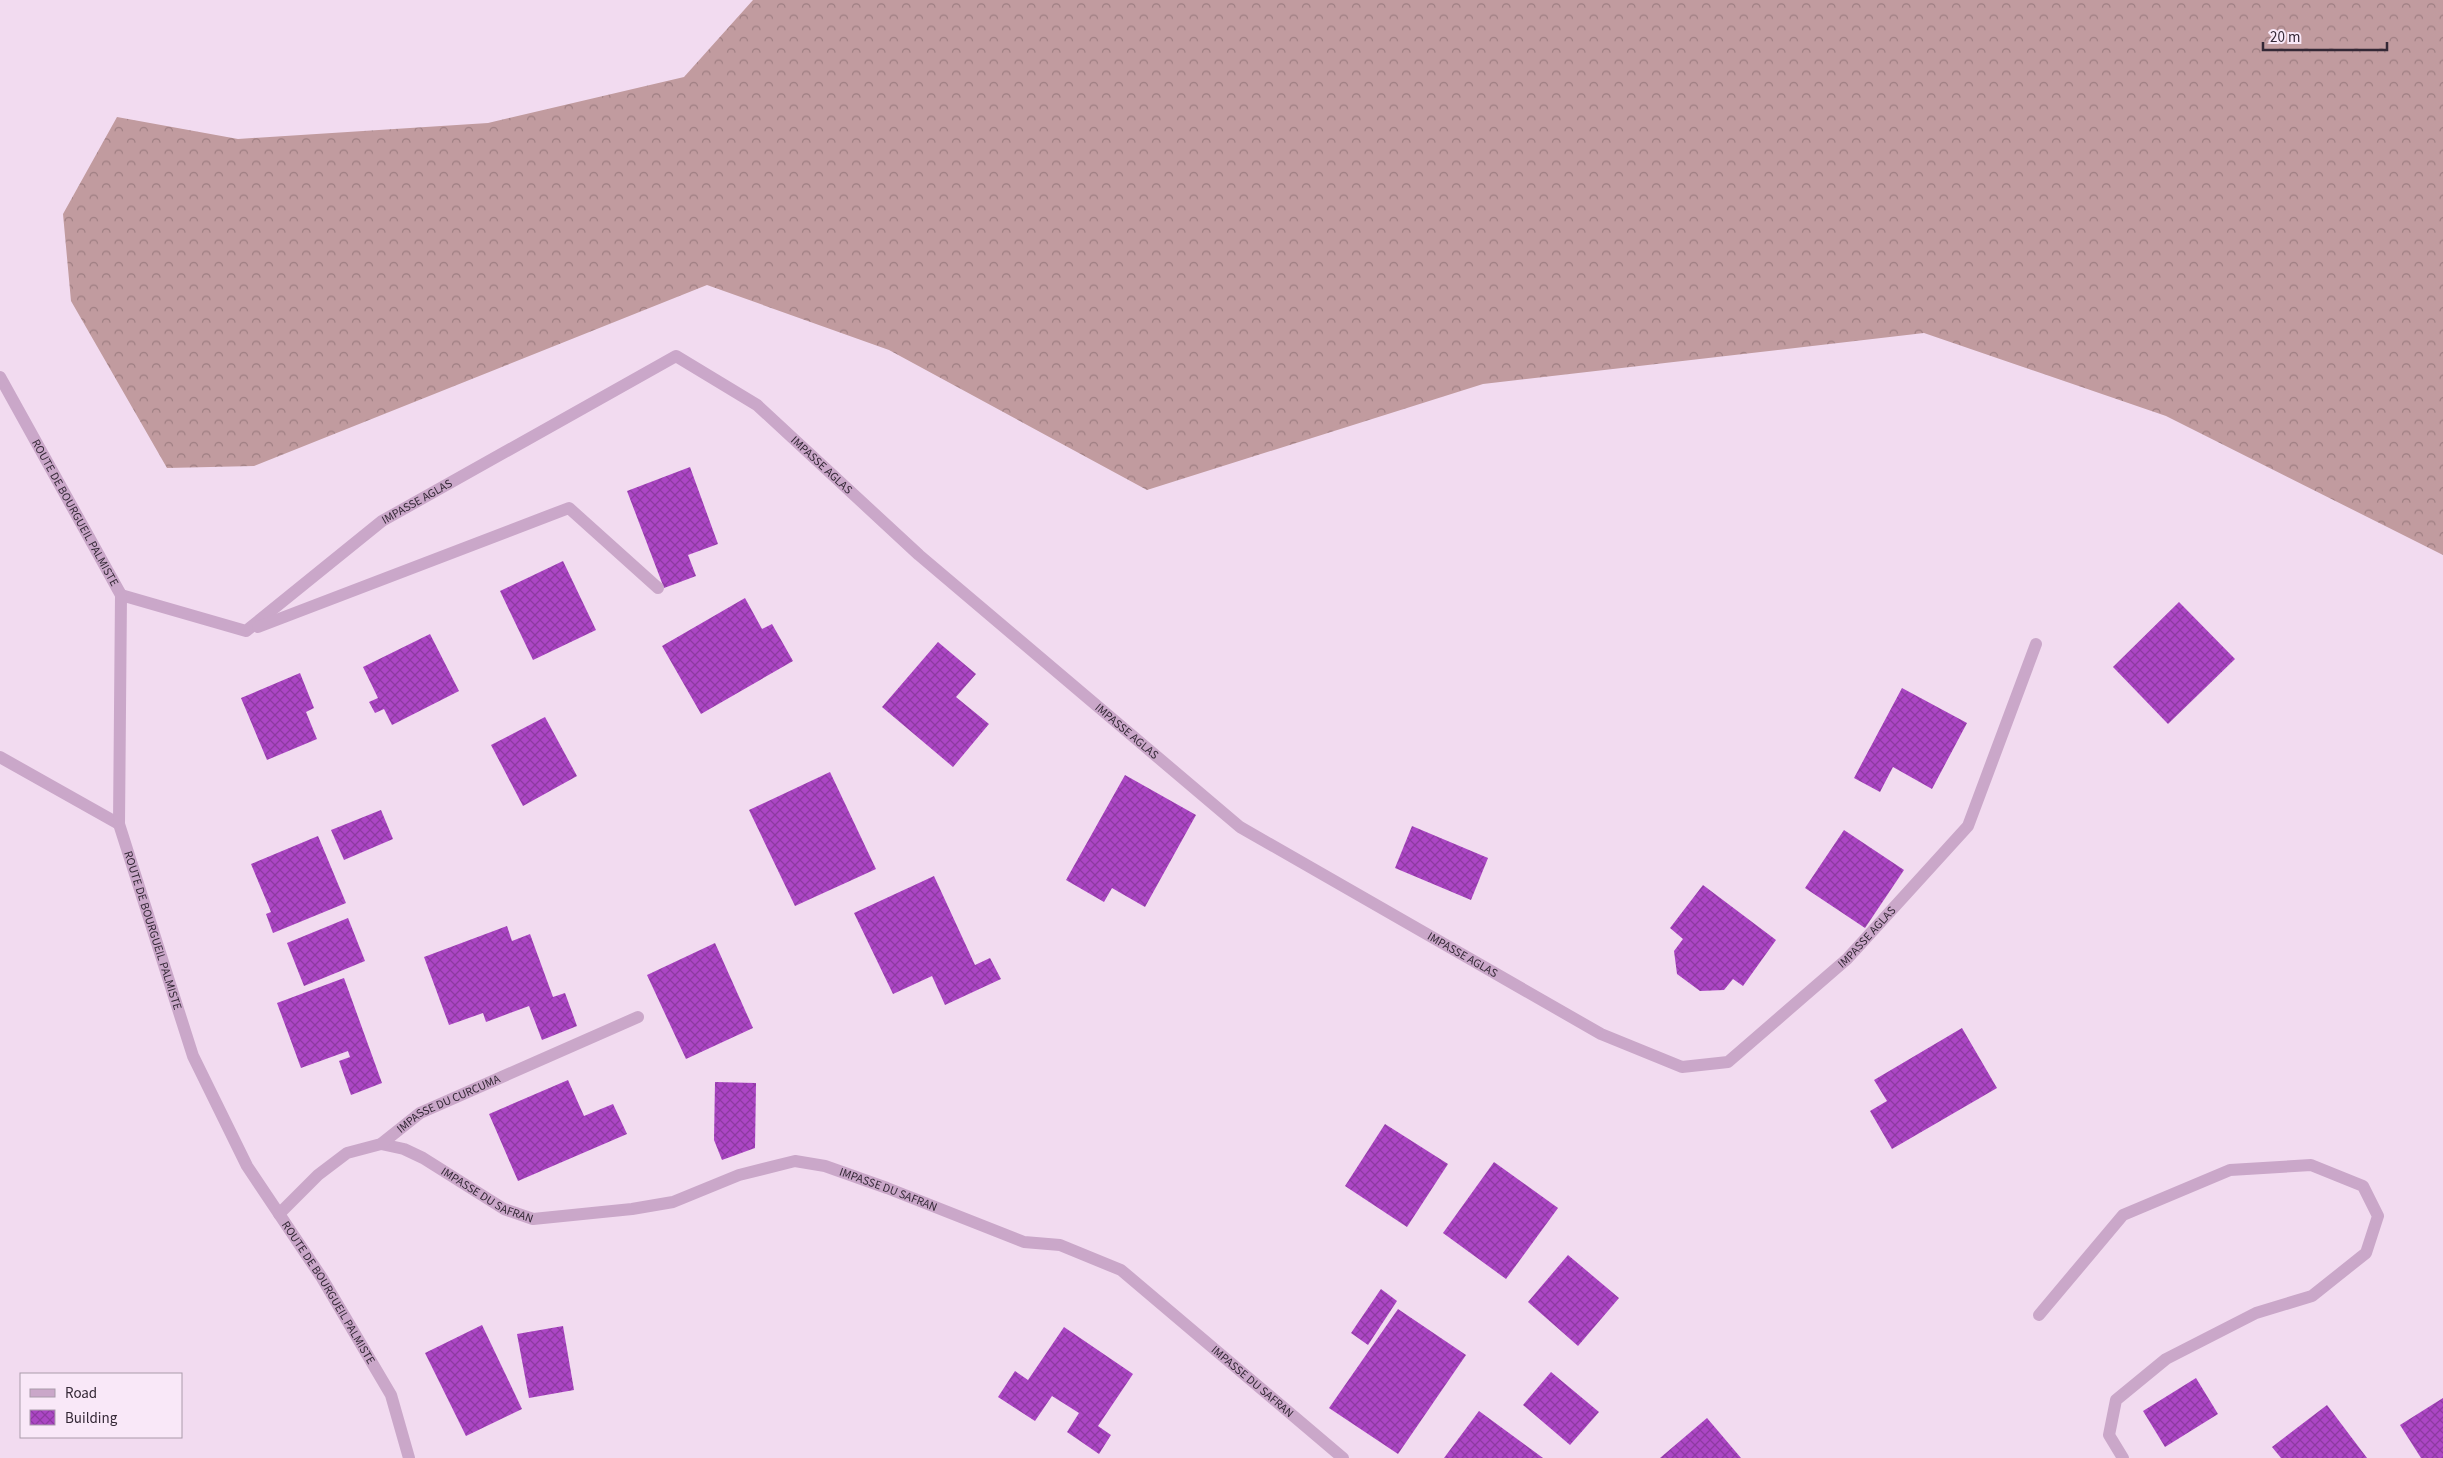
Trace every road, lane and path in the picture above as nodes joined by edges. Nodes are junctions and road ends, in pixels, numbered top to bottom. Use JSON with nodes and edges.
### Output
{"nodes":[{"id":1,"x":0,"y":377,"type":"edge"},
{"id":2,"x":658,"y":588,"type":"dead end"},
{"id":3,"x":121,"y":595,"type":"junction"},
{"id":4,"x":246,"y":631,"type":"junction"},
{"id":5,"x":2036,"y":644,"type":"dead end"},
{"id":6,"x":0,"y":757,"type":"edge"},
{"id":7,"x":119,"y":824,"type":"junction"},
{"id":8,"x":638,"y":1017,"type":"dead end"},
{"id":9,"x":381,"y":1144,"type":"junction"},
{"id":10,"x":279,"y":1214,"type":"junction"},
{"id":11,"x":2039,"y":1315,"type":"dead end"},
{"id":12,"x":408,"y":1458,"type":"edge"},
{"id":13,"x":1343,"y":1458,"type":"edge"},
{"id":14,"x":2123,"y":1458,"type":"edge"}],
"edges":[{"from":1,"to":3,"type":"street","name":"ROUTE DE BOURGUEIL PALMISTE"},
{"from":2,"to":4,"type":"street"},
{"from":3,"to":4,"type":"street"},
{"from":3,"to":7,"type":"street","name":"ROUTE DE BOURGUEIL PALMISTE"},
{"from":4,"to":5,"type":"street","name":"IMPASSE AGLAS"},
{"from":6,"to":7,"type":"street"},
{"from":7,"to":10,"type":"street","name":"ROUTE DE BOURGUEIL PALMISTE"},
{"from":8,"to":9,"type":"street","name":"IMPASSE DU CURCUMA"},
{"from":9,"to":10,"type":"street","name":"IMPASSE DU CURCUMA"},
{"from":9,"to":13,"type":"street","name":"IMPASSE DU SAFRAN"},
{"from":10,"to":12,"type":"street","name":"ROUTE DE BOURGUEIL PALMISTE"},
{"from":11,"to":14,"type":"street"}]}
